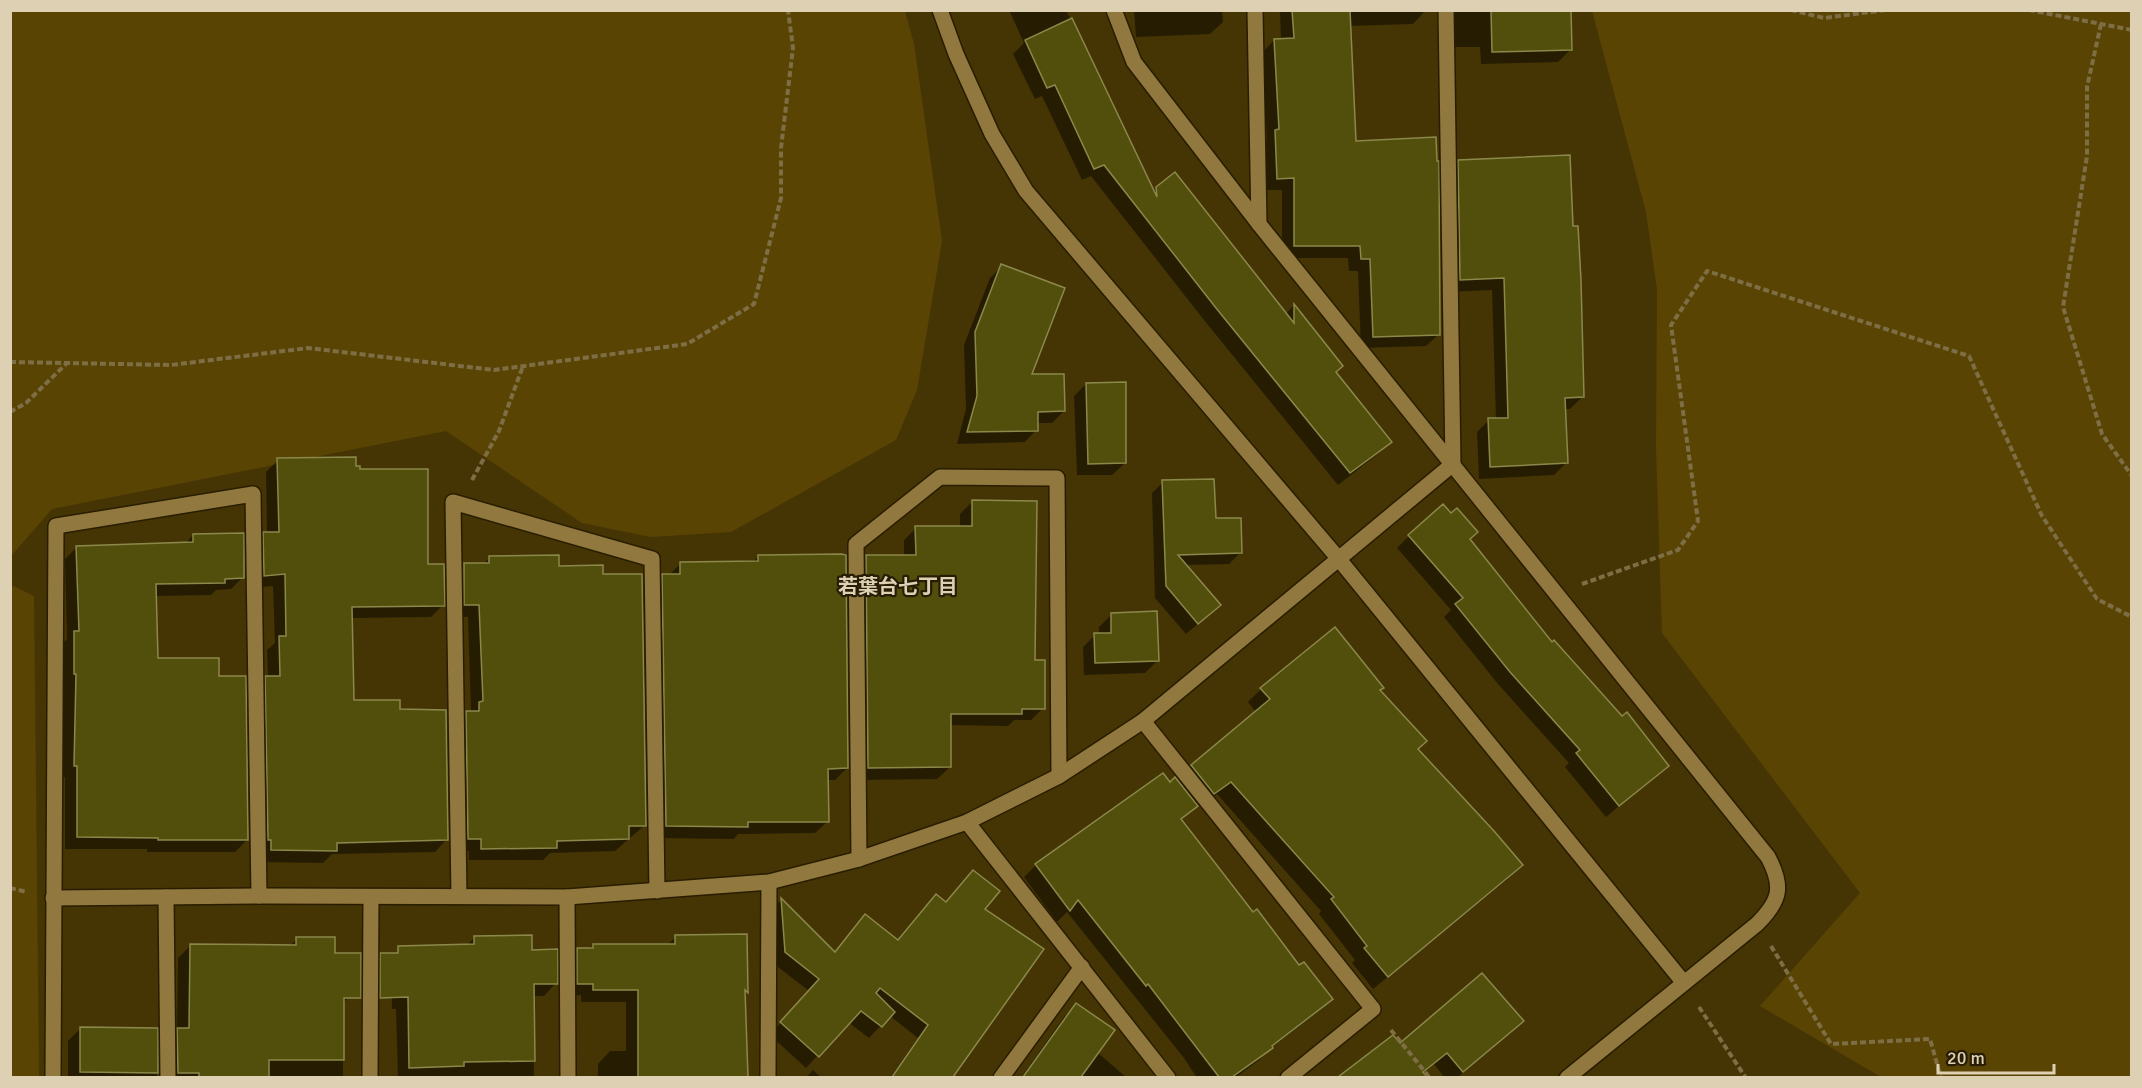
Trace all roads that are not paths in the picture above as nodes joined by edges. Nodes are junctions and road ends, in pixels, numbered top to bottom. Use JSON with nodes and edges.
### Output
{"nodes":[{"id":1,"x":940,"y":10,"type":"edge"},
{"id":2,"x":1114,"y":10,"type":"edge"},
{"id":3,"x":1255,"y":10,"type":"edge"},
{"id":4,"x":1446,"y":10,"type":"edge"},
{"id":5,"x":1259,"y":224,"type":"junction"},
{"id":6,"x":1453,"y":464,"type":"junction"},
{"id":7,"x":1338,"y":558,"type":"junction"},
{"id":8,"x":1143,"y":721,"type":"junction"},
{"id":9,"x":1059,"y":776,"type":"junction"},
{"id":10,"x":967,"y":822,"type":"junction"},
{"id":11,"x":859,"y":860,"type":"junction"},
{"id":12,"x":769,"y":882,"type":"junction"},
{"id":13,"x":657,"y":891,"type":"junction"},
{"id":14,"x":259,"y":896,"type":"junction"},
{"id":15,"x":459,"y":896,"type":"junction"},
{"id":16,"x":166,"y":897,"type":"junction"},
{"id":17,"x":371,"y":897,"type":"junction"},
{"id":18,"x":567,"y":897,"type":"junction"},
{"id":19,"x":53,"y":898,"type":"junction"},
{"id":20,"x":1082,"y":968,"type":"junction"},
{"id":21,"x":1684,"y":983,"type":"junction"},
{"id":22,"x":53,"y":1077,"type":"edge"},
{"id":23,"x":168,"y":1077,"type":"edge"},
{"id":24,"x":370,"y":1077,"type":"edge"},
{"id":25,"x":568,"y":1077,"type":"edge"},
{"id":26,"x":768,"y":1077,"type":"edge"},
{"id":27,"x":1001,"y":1077,"type":"edge"},
{"id":28,"x":1168,"y":1077,"type":"edge"},
{"id":29,"x":1288,"y":1077,"type":"edge"},
{"id":30,"x":1567,"y":1077,"type":"edge"}],
"edges":[{"from":1,"to":7,"type":"street"},
{"from":2,"to":5,"type":"street"},
{"from":3,"to":5,"type":"street"},
{"from":4,"to":6,"type":"street"},
{"from":5,"to":6,"type":"street"},
{"from":6,"to":7,"type":"street"},
{"from":6,"to":21,"type":"street"},
{"from":7,"to":8,"type":"street"},
{"from":7,"to":21,"type":"street"},
{"from":8,"to":9,"type":"street"},
{"from":8,"to":29,"type":"street"},
{"from":9,"to":10,"type":"street"},
{"from":9,"to":11,"type":"street"},
{"from":10,"to":11,"type":"street"},
{"from":10,"to":20,"type":"street"},
{"from":11,"to":12,"type":"street"},
{"from":12,"to":13,"type":"street"},
{"from":12,"to":26,"type":"street"},
{"from":13,"to":15,"type":"street"},
{"from":13,"to":18,"type":"street"},
{"from":14,"to":16,"type":"street"},
{"from":14,"to":17,"type":"street"},
{"from":14,"to":19,"type":"street"},
{"from":15,"to":17,"type":"street"},
{"from":15,"to":18,"type":"street"},
{"from":16,"to":19,"type":"street"},
{"from":16,"to":23,"type":"street"},
{"from":17,"to":24,"type":"street"},
{"from":18,"to":25,"type":"street"},
{"from":19,"to":22,"type":"street"},
{"from":20,"to":27,"type":"street"},
{"from":20,"to":28,"type":"street"},
{"from":21,"to":30,"type":"street"}]}
